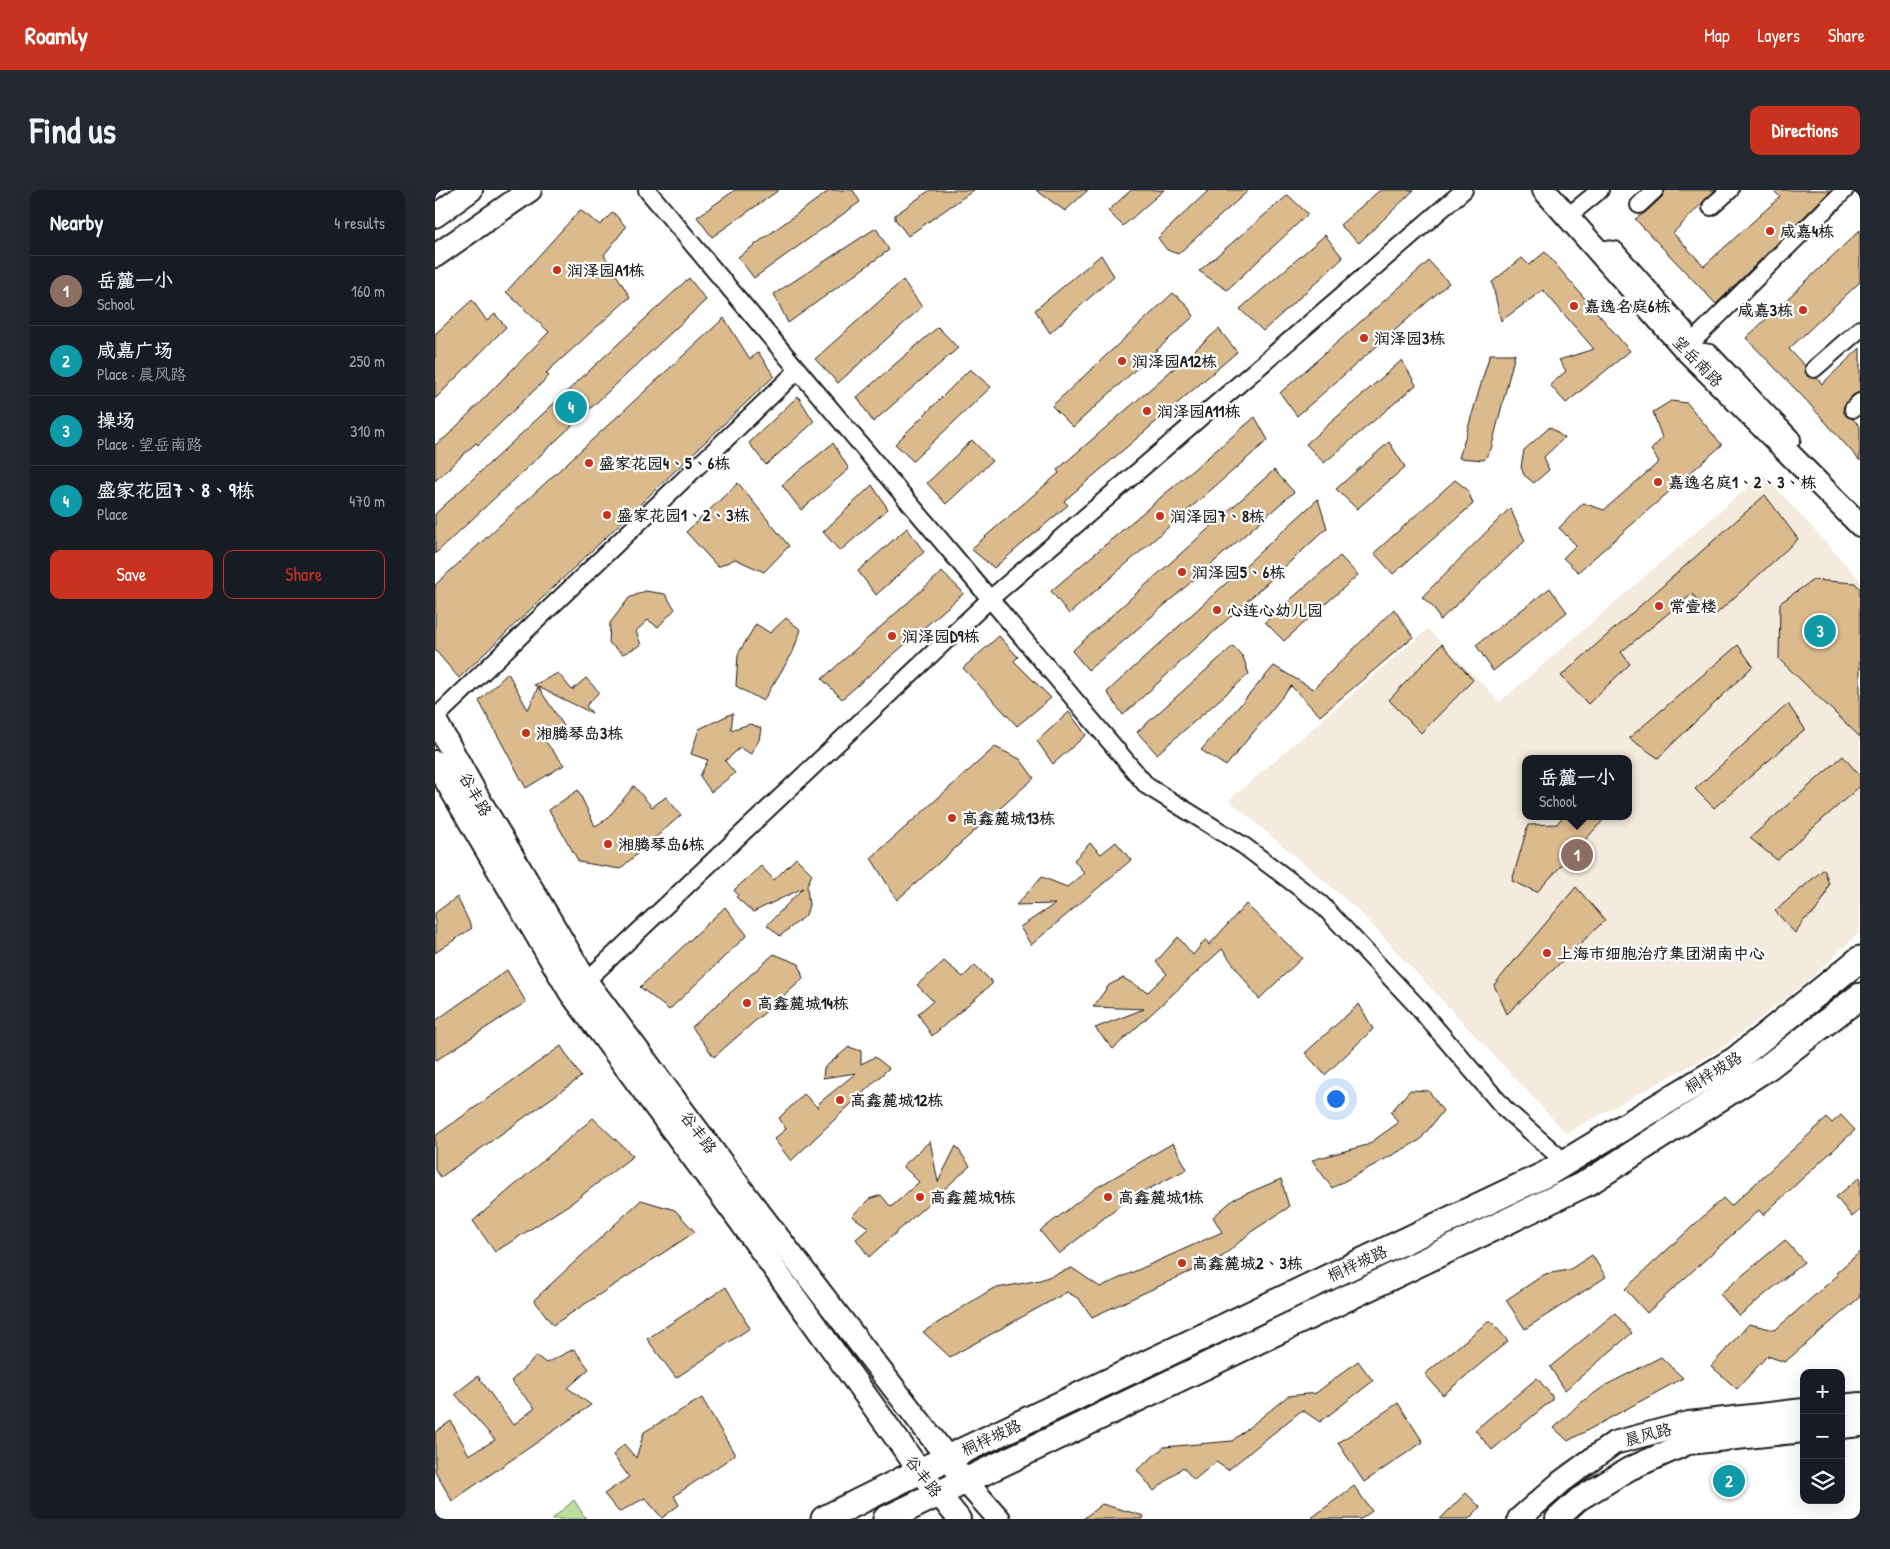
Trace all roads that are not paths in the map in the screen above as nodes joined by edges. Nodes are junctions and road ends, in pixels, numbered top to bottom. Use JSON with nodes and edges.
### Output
{"nodes":[{"id":1,"x":471,"y":190,"type":"edge"},
{"id":2,"x":530,"y":190,"type":"edge"},
{"id":3,"x":647,"y":190,"type":"edge"},
{"id":4,"x":1464,"y":190,"type":"edge"},
{"id":5,"x":1544,"y":190,"type":"edge"},
{"id":6,"x":1601,"y":190,"type":"edge"},
{"id":7,"x":1655,"y":190,"type":"edge"},
{"id":8,"x":1730,"y":190,"type":"edge"},
{"id":9,"x":1845,"y":190,"type":"edge"},
{"id":10,"x":1639,"y":205,"type":"dead end"},
{"id":11,"x":1711,"y":207,"type":"dead end"},
{"id":12,"x":435,"y":216,"type":"edge"},
{"id":13,"x":1567,"y":217,"type":"junction"},
{"id":14,"x":435,"y":256,"type":"edge"},
{"id":15,"x":1860,"y":330,"type":"edge"},
{"id":16,"x":1685,"y":349,"type":"junction"},
{"id":17,"x":1814,"y":369,"type":"dead end"},
{"id":18,"x":799,"y":370,"type":"junction"},
{"id":19,"x":1792,"y":439,"type":"dead end"},
{"id":20,"x":1860,"y":525,"type":"edge"},
{"id":21,"x":990,"y":599,"type":"junction"},
{"id":22,"x":435,"y":719,"type":"edge"},
{"id":23,"x":435,"y":762,"type":"edge"},
{"id":24,"x":1860,"y":959,"type":"edge"},
{"id":25,"x":586,"y":981,"type":"junction"},
{"id":26,"x":1860,"y":996,"type":"edge"},
{"id":27,"x":1565,"y":1162,"type":"junction"},
{"id":28,"x":1860,"y":1404,"type":"edge"},
{"id":29,"x":1845,"y":1406,"type":"edge"},
{"id":30,"x":1800,"y":1410,"type":"edge"},
{"id":31,"x":1860,"y":1425,"type":"edge"},
{"id":32,"x":1845,"y":1427,"type":"edge"},
{"id":33,"x":1800,"y":1431,"type":"edge"},
{"id":34,"x":948,"y":1458,"type":"junction"},
{"id":35,"x":920,"y":1471,"type":"junction"},
{"id":36,"x":966,"y":1482,"type":"junction"},
{"id":37,"x":939,"y":1495,"type":"junction"},
{"id":38,"x":824,"y":1519,"type":"edge"},
{"id":39,"x":886,"y":1519,"type":"edge"},
{"id":40,"x":959,"y":1519,"type":"edge"},
{"id":41,"x":999,"y":1519,"type":"edge"},
{"id":42,"x":1519,"y":1519,"type":"edge"},
{"id":43,"x":1557,"y":1519,"type":"edge"}],
"edges":[{"from":1,"to":12,"type":"street"},
{"from":2,"to":14,"type":"street"},
{"from":3,"to":18,"type":"street"},
{"from":4,"to":21,"type":"street"},
{"from":5,"to":13,"type":"street","name":"望岳南路"},
{"from":6,"to":13,"type":"street"},
{"from":7,"to":10,"type":"street"},
{"from":8,"to":11,"type":"street"},
{"from":9,"to":16,"type":"street"},
{"from":13,"to":16,"type":"street","name":"望岳南路"},
{"from":15,"to":17,"type":"street"},
{"from":16,"to":19,"type":"street"},
{"from":16,"to":20,"type":"street","name":"望岳南路"},
{"from":18,"to":21,"type":"street"},
{"from":18,"to":22,"type":"street"},
{"from":21,"to":25,"type":"street"},
{"from":21,"to":27,"type":"street"},
{"from":22,"to":25,"type":"street","name":"谷丰路"},
{"from":23,"to":35,"type":"street","name":"谷丰路"},
{"from":24,"to":27,"type":"main road","name":"桐梓坡路"},
{"from":25,"to":34,"type":"street","name":"谷丰路"},
{"from":26,"to":36,"type":"main road","name":"桐梓坡路"},
{"from":27,"to":34,"type":"main road","name":"桐梓坡路"},
{"from":28,"to":29,"type":"street"},
{"from":30,"to":42,"type":"street","name":"晨风路"},
{"from":31,"to":32,"type":"street"},
{"from":33,"to":43,"type":"street","name":"晨风路"},
{"from":34,"to":35,"type":"main road","name":"桐梓坡路"},
{"from":34,"to":36,"type":"street","name":"谷丰路"},
{"from":35,"to":37,"type":"street","name":"谷丰路"},
{"from":35,"to":38,"type":"main road","name":"桐梓坡路"},
{"from":36,"to":37,"type":"main road","name":"桐梓坡路"},
{"from":36,"to":41,"type":"street","name":"谷丰路"},
{"from":37,"to":39,"type":"main road","name":"桐梓坡路"},
{"from":37,"to":40,"type":"street","name":"谷丰路"}]}
